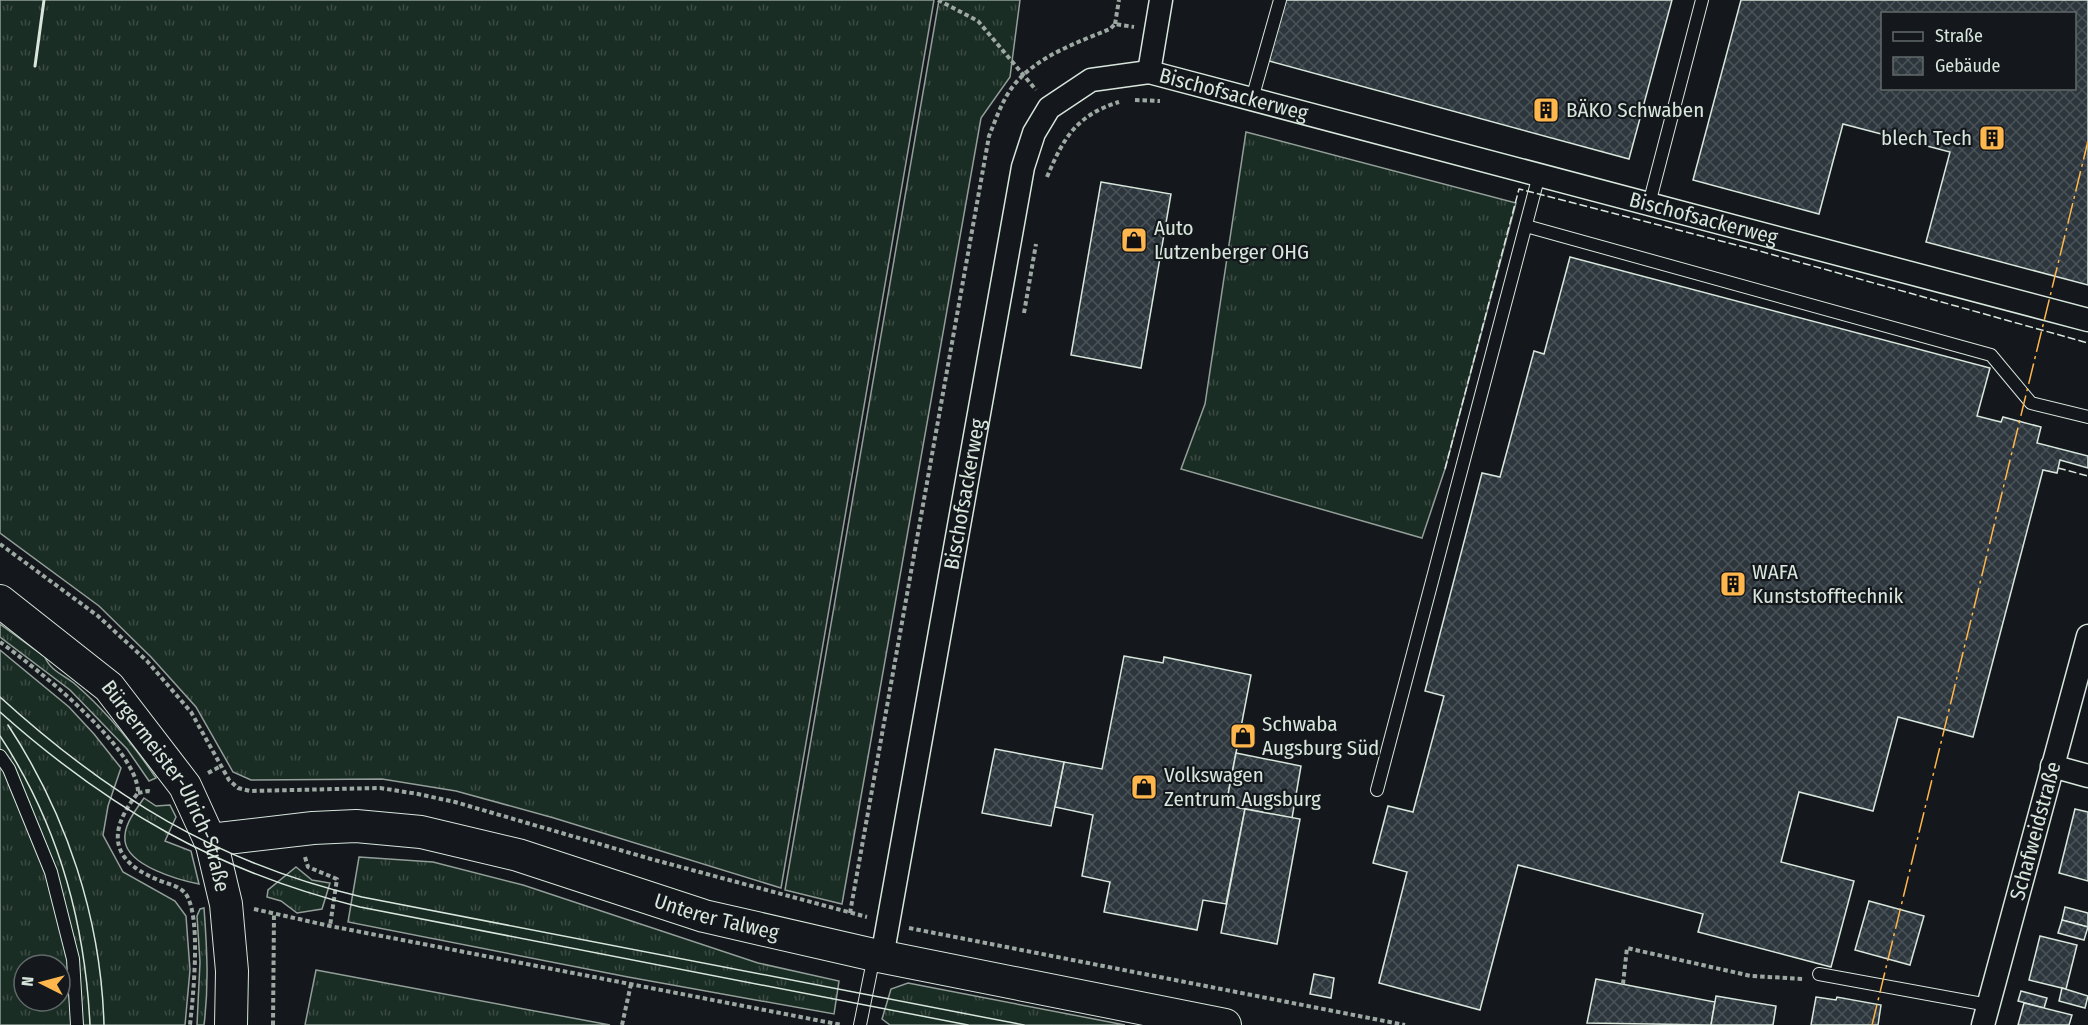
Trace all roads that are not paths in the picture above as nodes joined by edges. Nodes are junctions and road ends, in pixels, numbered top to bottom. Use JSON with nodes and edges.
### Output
{"nodes":[{"id":1,"x":1161,"y":0,"type":"edge"},
{"id":2,"x":1280,"y":0,"type":"edge"},
{"id":3,"x":1702,"y":0,"type":"edge"},
{"id":4,"x":1149,"y":72,"type":"junction"},
{"id":5,"x":1252,"y":99,"type":"junction"},
{"id":6,"x":1539,"y":175,"type":"junction"},
{"id":7,"x":1649,"y":204,"type":"junction"},
{"id":8,"x":1526,"y":226,"type":"junction"},
{"id":9,"x":2088,"y":320,"type":"edge"},
{"id":10,"x":2088,"y":417,"type":"edge"},
{"id":11,"x":0,"y":601,"type":"edge"},
{"id":12,"x":2088,"y":636,"type":"edge"},
{"id":13,"x":0,"y":756,"type":"edge"},
{"id":14,"x":2052,"y":766,"type":"junction"},
{"id":15,"x":2088,"y":776,"type":"edge"},
{"id":16,"x":1377,"y":790,"type":"dead end"},
{"id":17,"x":210,"y":840,"type":"junction"},
{"id":18,"x":878,"y":956,"type":"junction"},
{"id":19,"x":1819,"y":974,"type":"road end"},
{"id":20,"x":1986,"y":1015,"type":"edge"},
{"id":21,"x":77,"y":1025,"type":"edge"},
{"id":22,"x":231,"y":1025,"type":"edge"},
{"id":23,"x":860,"y":1025,"type":"edge"},
{"id":24,"x":1225,"y":1025,"type":"edge"}],
"edges":[{"from":1,"to":4,"type":"street"},
{"from":2,"to":5,"type":"lane"},
{"from":3,"to":7,"type":"lane"},
{"from":4,"to":5,"type":"street","name":"Bischofsackerweg"},
{"from":4,"to":18,"type":"street","name":"Bischofsackerweg"},
{"from":5,"to":6,"type":"street","name":"Bischofsackerweg"},
{"from":6,"to":7,"type":"street","name":"Bischofsackerweg"},
{"from":6,"to":8,"type":"lane"},
{"from":7,"to":9,"type":"street","name":"Bischofsackerweg"},
{"from":8,"to":10,"type":"lane"},
{"from":8,"to":16,"type":"lane"},
{"from":11,"to":17,"type":"street","name":"Bürgermeister-Ulrich-Straße"},
{"from":12,"to":14,"type":"street","name":"Schafweidstraße"},
{"from":13,"to":21,"type":"lane"},
{"from":14,"to":15,"type":"street"},
{"from":14,"to":20,"type":"street","name":"Schafweidstraße"},
{"from":17,"to":18,"type":"street","name":"Unterer Talweg"},
{"from":17,"to":22,"type":"street","name":"Bürgermeister-Ulrich-Straße"},
{"from":18,"to":23,"type":"lane"},
{"from":18,"to":24,"type":"street","name":"Unterer Talweg"},
{"from":19,"to":20,"type":"lane"}]}
